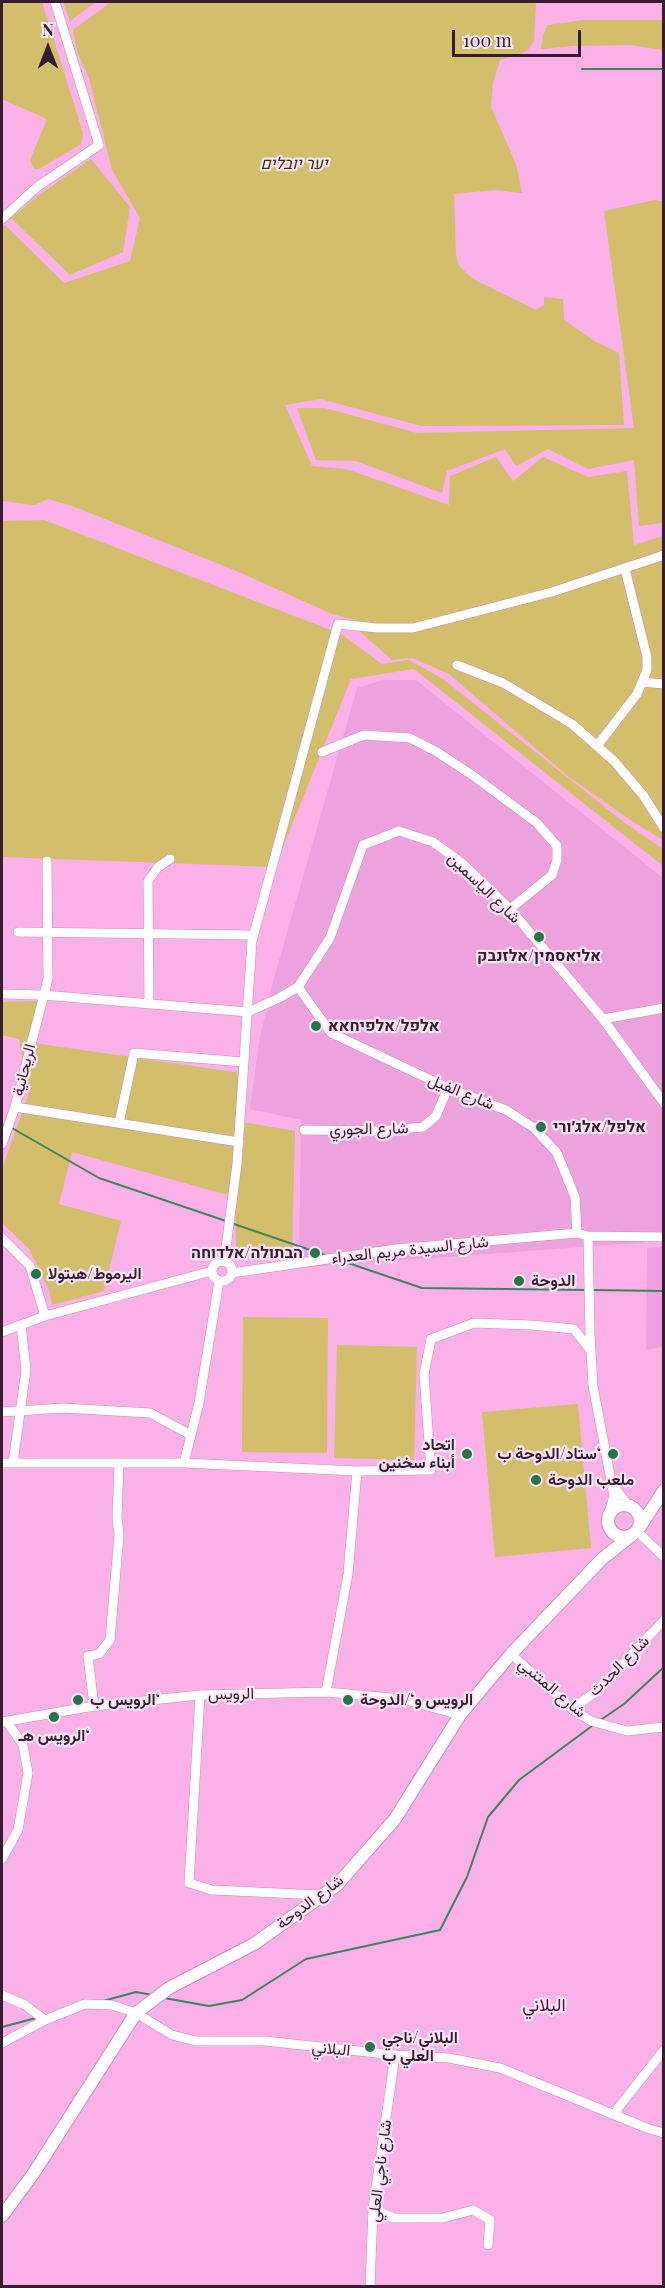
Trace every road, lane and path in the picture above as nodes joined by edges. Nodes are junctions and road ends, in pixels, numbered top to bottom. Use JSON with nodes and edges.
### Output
{"nodes":[{"id":1,"x":55,"y":2,"type":"edge"},
{"id":2,"x":2,"y":219,"type":"edge"},
{"id":3,"x":663,"y":555,"type":"edge"},
{"id":4,"x":625,"y":569,"type":"junction"},
{"id":5,"x":457,"y":665,"type":"dead end"},
{"id":6,"x":642,"y":682,"type":"junction"},
{"id":7,"x":663,"y":684,"type":"edge"},
{"id":8,"x":597,"y":746,"type":"junction"},
{"id":9,"x":322,"y":752,"type":"dead end"},
{"id":10,"x":663,"y":828,"type":"edge"},
{"id":11,"x":170,"y":859,"type":"dead end"},
{"id":12,"x":47,"y":861,"type":"dead end"},
{"id":13,"x":510,"y":909,"type":"junction"},
{"id":14,"x":18,"y":932,"type":"dead end"},
{"id":15,"x":47,"y":932,"type":"junction"},
{"id":16,"x":147,"y":933,"type":"junction"},
{"id":17,"x":253,"y":935,"type":"junction"},
{"id":18,"x":298,"y":987,"type":"junction"},
{"id":19,"x":2,"y":994,"type":"edge"},
{"id":20,"x":43,"y":995,"type":"junction"},
{"id":21,"x":149,"y":1004,"type":"junction"},
{"id":22,"x":663,"y":1008,"type":"edge"},
{"id":23,"x":248,"y":1012,"type":"junction"},
{"id":24,"x":603,"y":1019,"type":"junction"},
{"id":25,"x":244,"y":1062,"type":"junction"},
{"id":26,"x":448,"y":1089,"type":"junction"},
{"id":27,"x":663,"y":1103,"type":"edge"},
{"id":28,"x":15,"y":1107,"type":"junction"},
{"id":29,"x":119,"y":1123,"type":"junction"},
{"id":30,"x":304,"y":1130,"type":"dead end"},
{"id":31,"x":239,"y":1142,"type":"junction"},
{"id":32,"x":2,"y":1144,"type":"edge"},
{"id":33,"x":577,"y":1233,"type":"junction"},
{"id":34,"x":588,"y":1236,"type":"junction"},
{"id":35,"x":663,"y":1237,"type":"edge"},
{"id":36,"x":2,"y":1238,"type":"edge"},
{"id":37,"x":224,"y":1262,"type":"junction"},
{"id":38,"x":212,"y":1271,"type":"junction"},
{"id":39,"x":232,"y":1273,"type":"junction"},
{"id":40,"x":219,"y":1281,"type":"junction"},
{"id":41,"x":45,"y":1316,"type":"junction"},
{"id":42,"x":21,"y":1325,"type":"junction"},
{"id":43,"x":2,"y":1332,"type":"edge"},
{"id":44,"x":591,"y":1351,"type":"junction"},
{"id":45,"x":2,"y":1412,"type":"edge"},
{"id":46,"x":21,"y":1412,"type":"junction"},
{"id":47,"x":190,"y":1435,"type":"junction"},
{"id":48,"x":2,"y":1463,"type":"edge"},
{"id":49,"x":13,"y":1463,"type":"junction"},
{"id":50,"x":119,"y":1463,"type":"junction"},
{"id":51,"x":184,"y":1463,"type":"junction"},
{"id":52,"x":357,"y":1471,"type":"junction"},
{"id":53,"x":612,"y":1483,"type":"junction"},
{"id":54,"x":662,"y":1493,"type":"edge"},
{"id":55,"x":632,"y":1507,"type":"junction"},
{"id":56,"x":608,"y":1519,"type":"junction"},
{"id":57,"x":636,"y":1531,"type":"junction"},
{"id":58,"x":663,"y":1557,"type":"edge"},
{"id":59,"x":600,"y":1561,"type":"junction"},
{"id":60,"x":663,"y":1620,"type":"edge"},
{"id":61,"x":511,"y":1654,"type":"junction"},
{"id":62,"x":326,"y":1692,"type":"junction"},
{"id":63,"x":200,"y":1695,"type":"junction"},
{"id":64,"x":94,"y":1706,"type":"junction"},
{"id":65,"x":572,"y":1709,"type":"junction"},
{"id":66,"x":460,"y":1715,"type":"junction"},
{"id":67,"x":4,"y":1722,"type":"edge"},
{"id":68,"x":663,"y":1727,"type":"edge"},
{"id":69,"x":2,"y":1858,"type":"edge"},
{"id":70,"x":321,"y":1896,"type":"junction"},
{"id":71,"x":2,"y":1995,"type":"edge"},
{"id":72,"x":136,"y":2013,"type":"junction"},
{"id":73,"x":45,"y":2020,"type":"junction"},
{"id":74,"x":2,"y":2043,"type":"edge"},
{"id":75,"x":663,"y":2050,"type":"edge"},
{"id":76,"x":395,"y":2055,"type":"junction"},
{"id":77,"x":616,"y":2115,"type":"junction"},
{"id":78,"x":663,"y":2133,"type":"edge"},
{"id":79,"x":373,"y":2209,"type":"junction"},
{"id":80,"x":2,"y":2216,"type":"edge"},
{"id":81,"x":488,"y":2245,"type":"dead end"},
{"id":82,"x":370,"y":2286,"type":"edge"}],
"edges":[{"from":1,"to":2,"type":"street"},
{"from":3,"to":4,"type":"street"},
{"from":4,"to":6,"type":"street"},
{"from":4,"to":17,"type":"street"},
{"from":5,"to":8,"type":"street"},
{"from":6,"to":7,"type":"street"},
{"from":6,"to":8,"type":"street"},
{"from":8,"to":10,"type":"street"},
{"from":9,"to":13,"type":"street"},
{"from":11,"to":16,"type":"street"},
{"from":12,"to":15,"type":"street","name":"الريحانية"},
{"from":13,"to":18,"type":"street","name":"شارع الياسمين"},
{"from":13,"to":24,"type":"street","name":"شارع الياسمين"},
{"from":14,"to":15,"type":"street"},
{"from":15,"to":16,"type":"street"},
{"from":15,"to":20,"type":"street","name":"الريحانية"},
{"from":16,"to":17,"type":"street"},
{"from":16,"to":21,"type":"street"},
{"from":17,"to":23,"type":"street"},
{"from":18,"to":23,"type":"street","name":"شارع الياسمين"},
{"from":18,"to":26,"type":"street","name":"شارع الفيل"},
{"from":19,"to":20,"type":"street"},
{"from":20,"to":21,"type":"street"},
{"from":20,"to":28,"type":"street","name":"الريحانية"},
{"from":21,"to":23,"type":"street"},
{"from":22,"to":24,"type":"street"},
{"from":23,"to":25,"type":"street"},
{"from":24,"to":27,"type":"street","name":"شارع الياسمين"},
{"from":25,"to":29,"type":"street"},
{"from":25,"to":31,"type":"street"},
{"from":26,"to":30,"type":"street","name":"شارع الجوري"},
{"from":26,"to":33,"type":"street","name":"شارع الفيل"},
{"from":28,"to":29,"type":"street"},
{"from":28,"to":32,"type":"street","name":"الريحانية"},
{"from":29,"to":31,"type":"street"},
{"from":31,"to":37,"type":"street"},
{"from":33,"to":34,"type":"street","name":"شارع السيدة مريم العدراء"},
{"from":33,"to":39,"type":"street","name":"شارع السيدة مريم العدراء"},
{"from":34,"to":35,"type":"street"},
{"from":34,"to":44,"type":"street"},
{"from":36,"to":41,"type":"street"},
{"from":37,"to":38,"type":"street"},
{"from":37,"to":39,"type":"street"},
{"from":38,"to":40,"type":"street"},
{"from":38,"to":41,"type":"street"},
{"from":39,"to":40,"type":"street"},
{"from":40,"to":47,"type":"street"},
{"from":41,"to":42,"type":"street"},
{"from":42,"to":43,"type":"street"},
{"from":42,"to":46,"type":"street"},
{"from":44,"to":52,"type":"street"},
{"from":44,"to":53,"type":"street"},
{"from":45,"to":46,"type":"street"},
{"from":46,"to":47,"type":"street"},
{"from":46,"to":49,"type":"street"},
{"from":47,"to":51,"type":"street"},
{"from":48,"to":49,"type":"street"},
{"from":49,"to":50,"type":"street"},
{"from":50,"to":51,"type":"street"},
{"from":50,"to":64,"type":"street"},
{"from":51,"to":52,"type":"street"},
{"from":52,"to":62,"type":"street"},
{"from":53,"to":55,"type":"street"},
{"from":53,"to":56,"type":"street"},
{"from":54,"to":55,"type":"street","name":"شارع الدوحة"},
{"from":54,"to":57,"type":"street","name":"شارع الدوحة"},
{"from":55,"to":56,"type":"street"},
{"from":55,"to":57,"type":"street"},
{"from":56,"to":57,"type":"street"},
{"from":56,"to":59,"type":"street","name":"شارع الدوحة"},
{"from":57,"to":58,"type":"street"},
{"from":57,"to":59,"type":"street","name":"شارع الدوحة"},
{"from":59,"to":61,"type":"street","name":"شارع الدوحة"},
{"from":60,"to":65,"type":"street","name":"شارع الحدث"},
{"from":61,"to":65,"type":"street","name":"شارع المتنبي"},
{"from":61,"to":66,"type":"street","name":"شارع الدوحة"},
{"from":62,"to":63,"type":"street","name":"الرويس"},
{"from":62,"to":66,"type":"street","name":"الرويس"},
{"from":63,"to":64,"type":"street","name":"الرويس"},
{"from":63,"to":70,"type":"street"},
{"from":64,"to":67,"type":"street","name":"الرويس"},
{"from":65,"to":68,"type":"street","name":"شارع المتنبي"},
{"from":66,"to":70,"type":"street","name":"شارع الدوحة"},
{"from":67,"to":69,"type":"street"},
{"from":70,"to":72,"type":"street","name":"شارع الدوحة"},
{"from":71,"to":73,"type":"street"},
{"from":72,"to":73,"type":"street","name":"البلاني"},
{"from":72,"to":76,"type":"street","name":"البلاني"},
{"from":72,"to":80,"type":"street","name":"شارع الدوحة"},
{"from":73,"to":74,"type":"street","name":"البلاني"},
{"from":75,"to":77,"type":"street"},
{"from":76,"to":77,"type":"street","name":"البلاني"},
{"from":76,"to":79,"type":"street","name":"شارع ناجي العلي"},
{"from":77,"to":78,"type":"street","name":"البلاني"},
{"from":79,"to":81,"type":"street"},
{"from":79,"to":82,"type":"street","name":"شارع ناجي العلي"}]}
